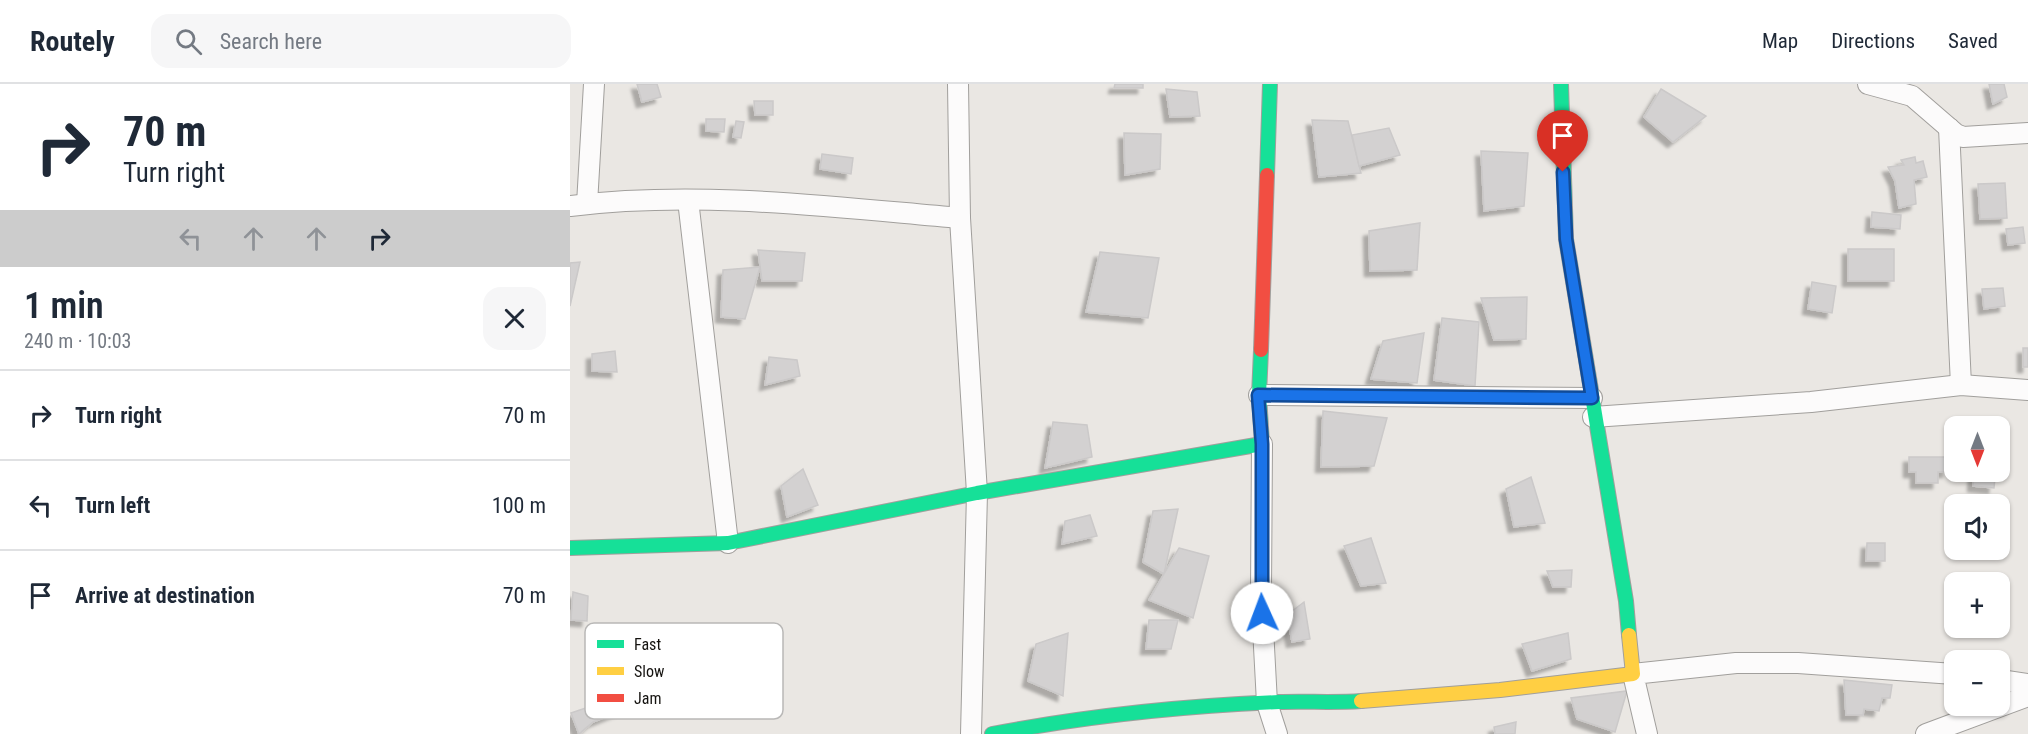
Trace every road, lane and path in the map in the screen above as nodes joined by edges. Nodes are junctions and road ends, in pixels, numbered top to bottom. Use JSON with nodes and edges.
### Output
{"nodes":[{"id":1,"x":594,"y":84,"type":"edge"},
{"id":2,"x":958,"y":84,"type":"edge"},
{"id":3,"x":1270,"y":84,"type":"edge"},
{"id":4,"x":1561,"y":84,"type":"edge"},
{"id":5,"x":1868,"y":84,"type":"edge"},
{"id":6,"x":1949,"y":128,"type":"junction"},
{"id":7,"x":2028,"y":133,"type":"edge"},
{"id":8,"x":688,"y":200,"type":"junction"},
{"id":9,"x":578,"y":205,"type":"edge"},
{"id":10,"x":960,"y":218,"type":"junction"},
{"id":11,"x":1961,"y":385,"type":"junction"},
{"id":12,"x":2028,"y":390,"type":"edge"},
{"id":13,"x":1258,"y":395,"type":"junction"},
{"id":14,"x":1592,"y":408,"type":"junction"},
{"id":15,"x":1262,"y":444,"type":"junction"},
{"id":16,"x":977,"y":493,"type":"junction"},
{"id":17,"x":728,"y":543,"type":"junction"},
{"id":18,"x":570,"y":548,"type":"edge"},
{"id":19,"x":1944,"y":673,"type":"edge"},
{"id":20,"x":1633,"y":674,"type":"junction"},
{"id":21,"x":2010,"y":681,"type":"edge"},
{"id":22,"x":2028,"y":684,"type":"edge"},
{"id":23,"x":2028,"y":696,"type":"edge"},
{"id":24,"x":1267,"y":703,"type":"junction"},
{"id":25,"x":971,"y":734,"type":"edge"},
{"id":26,"x":992,"y":734,"type":"edge"},
{"id":27,"x":1277,"y":734,"type":"edge"},
{"id":28,"x":1647,"y":734,"type":"edge"},
{"id":29,"x":1926,"y":734,"type":"edge"}],
"edges":[{"from":1,"to":9,"type":"street"},
{"from":2,"to":10,"type":"street"},
{"from":3,"to":13,"type":"street"},
{"from":4,"to":14,"type":"street"},
{"from":5,"to":6,"type":"street"},
{"from":6,"to":7,"type":"street"},
{"from":6,"to":11,"type":"street"},
{"from":8,"to":9,"type":"street"},
{"from":8,"to":10,"type":"street"},
{"from":8,"to":17,"type":"street"},
{"from":10,"to":16,"type":"street"},
{"from":11,"to":12,"type":"street"},
{"from":11,"to":14,"type":"street"},
{"from":13,"to":14,"type":"street"},
{"from":13,"to":15,"type":"street"},
{"from":14,"to":20,"type":"street"},
{"from":15,"to":16,"type":"street"},
{"from":15,"to":24,"type":"street"},
{"from":16,"to":17,"type":"street"},
{"from":16,"to":25,"type":"street"},
{"from":17,"to":18,"type":"street"},
{"from":19,"to":20,"type":"street"},
{"from":20,"to":24,"type":"street"},
{"from":20,"to":28,"type":"street"},
{"from":21,"to":22,"type":"street"},
{"from":23,"to":29,"type":"street"},
{"from":24,"to":26,"type":"street"},
{"from":24,"to":27,"type":"street"}]}
